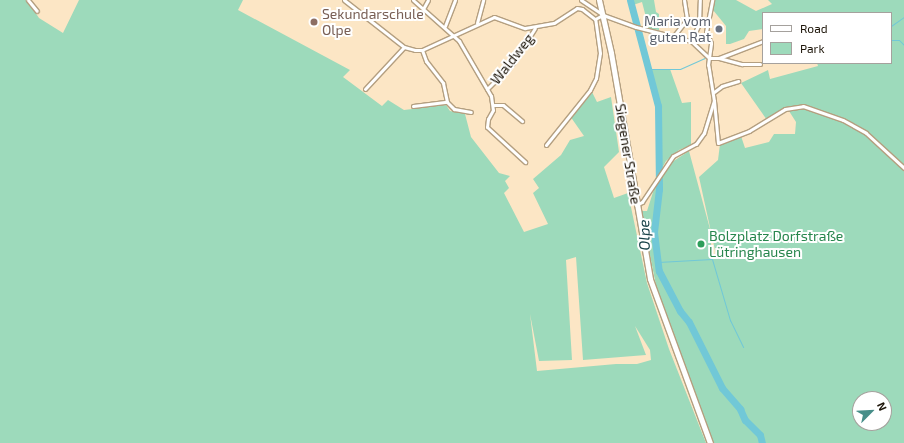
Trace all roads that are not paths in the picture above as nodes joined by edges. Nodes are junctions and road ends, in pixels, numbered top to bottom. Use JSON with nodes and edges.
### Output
{"nodes":[{"id":1,"x":28,"y":0,"type":"edge"},
{"id":2,"x":344,"y":0,"type":"edge"},
{"id":3,"x":413,"y":0,"type":"edge"},
{"id":4,"x":428,"y":0,"type":"edge"},
{"id":5,"x":455,"y":0,"type":"edge"},
{"id":6,"x":483,"y":0,"type":"edge"},
{"id":7,"x":581,"y":0,"type":"edge"},
{"id":8,"x":599,"y":0,"type":"edge"},
{"id":9,"x":684,"y":0,"type":"edge"},
{"id":10,"x":700,"y":0,"type":"edge"},
{"id":11,"x":712,"y":0,"type":"edge"},
{"id":12,"x":423,"y":9,"type":"junction"},
{"id":13,"x":37,"y":11,"type":"dead end"},
{"id":14,"x":603,"y":15,"type":"junction"},
{"id":15,"x":595,"y":19,"type":"junction"},
{"id":16,"x":477,"y":23,"type":"junction"},
{"id":17,"x":445,"y":26,"type":"junction"},
{"id":18,"x":535,"y":28,"type":"junction"},
{"id":19,"x":455,"y":35,"type":"junction"},
{"id":20,"x":673,"y":37,"type":"junction"},
{"id":21,"x":691,"y":41,"type":"junction"},
{"id":22,"x":762,"y":41,"type":"edge"},
{"id":23,"x":404,"y":47,"type":"junction"},
{"id":24,"x":422,"y":50,"type":"junction"},
{"id":25,"x":709,"y":58,"type":"junction"},
{"id":26,"x":719,"y":58,"type":"junction"},
{"id":27,"x":760,"y":64,"type":"dead end"},
{"id":28,"x":738,"y":81,"type":"dead end"},
{"id":29,"x":365,"y":89,"type":"dead end"},
{"id":30,"x":488,"y":89,"type":"junction"},
{"id":31,"x":714,"y":92,"type":"junction"},
{"id":32,"x":714,"y":101,"type":"junction"},
{"id":33,"x":447,"y":102,"type":"junction"},
{"id":34,"x":494,"y":105,"type":"junction"},
{"id":35,"x":413,"y":106,"type":"dead end"},
{"id":36,"x":470,"y":112,"type":"dead end"},
{"id":37,"x":522,"y":121,"type":"dead end"},
{"id":38,"x":546,"y":145,"type":"dead end"},
{"id":39,"x":525,"y":162,"type":"dead end"},
{"id":40,"x":904,"y":168,"type":"edge"},
{"id":41,"x":636,"y":204,"type":"junction"},
{"id":42,"x":710,"y":443,"type":"edge"}],
"edges":[{"from":1,"to":13,"type":"street"},
{"from":2,"to":23,"type":"street"},
{"from":3,"to":12,"type":"street"},
{"from":4,"to":12,"type":"street"},
{"from":5,"to":17,"type":"street"},
{"from":6,"to":16,"type":"street"},
{"from":7,"to":14,"type":"street"},
{"from":8,"to":14,"type":"main road","name":"Siegener Straße"},
{"from":9,"to":20,"type":"street"},
{"from":10,"to":21,"type":"street"},
{"from":11,"to":25,"type":"street"},
{"from":12,"to":17,"type":"street"},
{"from":14,"to":15,"type":"street"},
{"from":14,"to":20,"type":"street"},
{"from":14,"to":41,"type":"main road","name":"Siegener Straße"},
{"from":15,"to":18,"type":"street"},
{"from":15,"to":38,"type":"street"},
{"from":16,"to":18,"type":"street"},
{"from":16,"to":19,"type":"street"},
{"from":17,"to":19,"type":"street"},
{"from":18,"to":30,"type":"street","name":"Waldweg"},
{"from":19,"to":24,"type":"street"},
{"from":19,"to":30,"type":"street"},
{"from":20,"to":21,"type":"street"},
{"from":21,"to":25,"type":"street"},
{"from":22,"to":26,"type":"street"},
{"from":23,"to":24,"type":"street"},
{"from":23,"to":29,"type":"street"},
{"from":24,"to":33,"type":"street"},
{"from":25,"to":26,"type":"street"},
{"from":25,"to":31,"type":"street"},
{"from":26,"to":27,"type":"street"},
{"from":28,"to":31,"type":"street"},
{"from":30,"to":34,"type":"street"},
{"from":31,"to":32,"type":"street"},
{"from":32,"to":40,"type":"street"},
{"from":32,"to":41,"type":"street"},
{"from":33,"to":35,"type":"street"},
{"from":33,"to":36,"type":"street"},
{"from":34,"to":37,"type":"street"},
{"from":34,"to":39,"type":"street"},
{"from":41,"to":42,"type":"main road","name":"Siegener Straße"}]}
